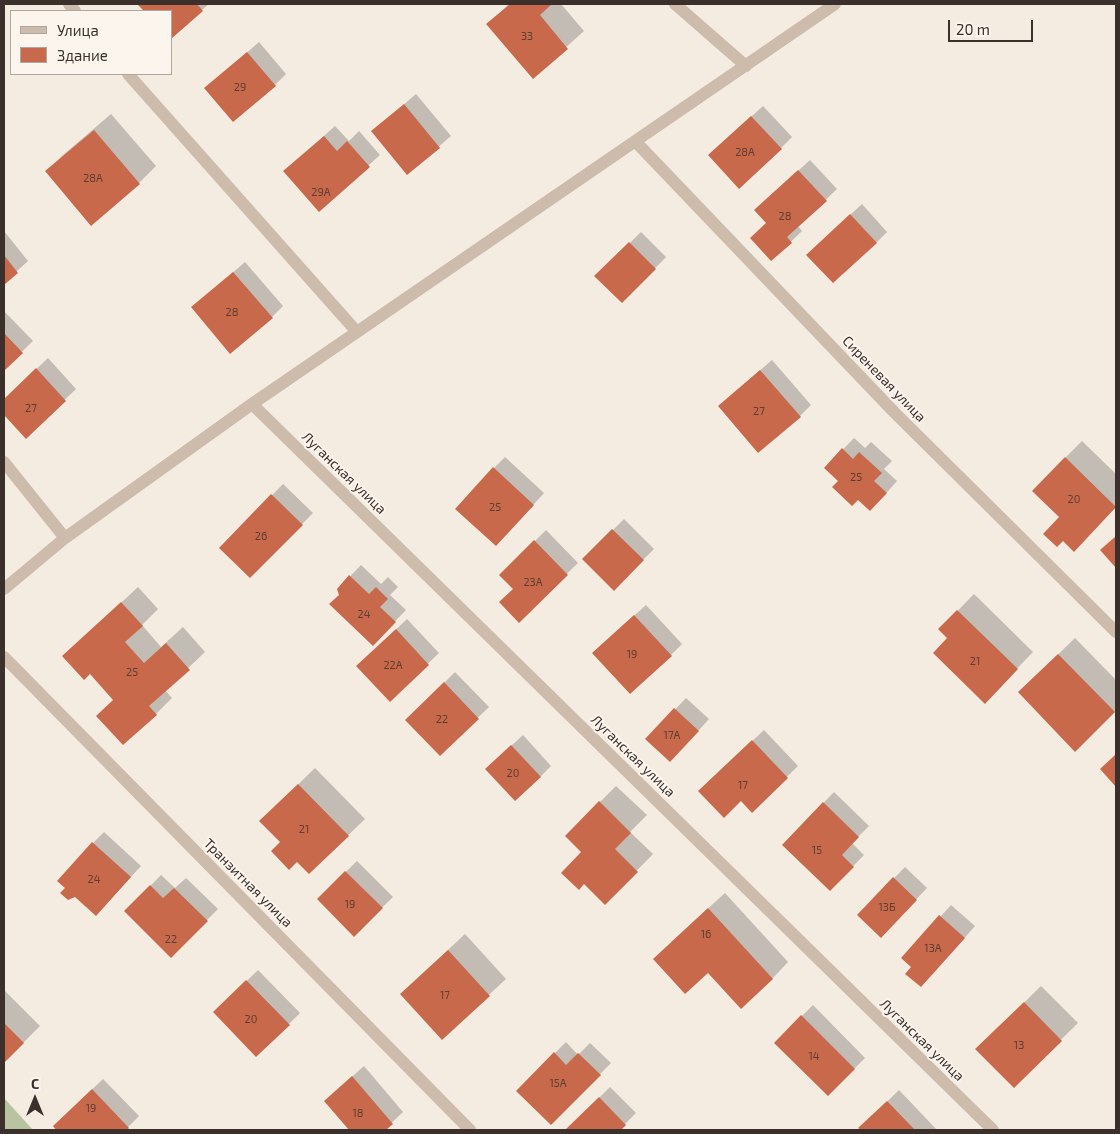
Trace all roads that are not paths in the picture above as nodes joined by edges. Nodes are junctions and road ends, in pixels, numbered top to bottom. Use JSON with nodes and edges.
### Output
{"nodes":[{"id":1,"x":675,"y":4,"type":"edge"},
{"id":2,"x":836,"y":4,"type":"edge"},
{"id":3,"x":746,"y":66,"type":"junction"},
{"id":4,"x":129,"y":75,"type":"edge"},
{"id":5,"x":636,"y":141,"type":"junction"},
{"id":6,"x":357,"y":332,"type":"junction"},
{"id":7,"x":252,"y":404,"type":"junction"},
{"id":8,"x":4,"y":462,"type":"edge"},
{"id":9,"x":65,"y":538,"type":"junction"},
{"id":10,"x":4,"y":590,"type":"edge"},
{"id":11,"x":1116,"y":632,"type":"edge"},
{"id":12,"x":4,"y":657,"type":"edge"},
{"id":13,"x":470,"y":1130,"type":"edge"},
{"id":14,"x":993,"y":1130,"type":"edge"}],
"edges":[{"from":1,"to":3,"type":"street"},
{"from":2,"to":3,"type":"street"},
{"from":3,"to":5,"type":"street"},
{"from":4,"to":6,"type":"street"},
{"from":5,"to":6,"type":"street"},
{"from":5,"to":11,"type":"street","name":"Сиреневая улица"},
{"from":6,"to":7,"type":"street"},
{"from":7,"to":9,"type":"street"},
{"from":7,"to":14,"type":"street","name":"Луганская улица"},
{"from":8,"to":9,"type":"street"},
{"from":9,"to":10,"type":"street"},
{"from":12,"to":13,"type":"street","name":"Транзитная улица"}]}
